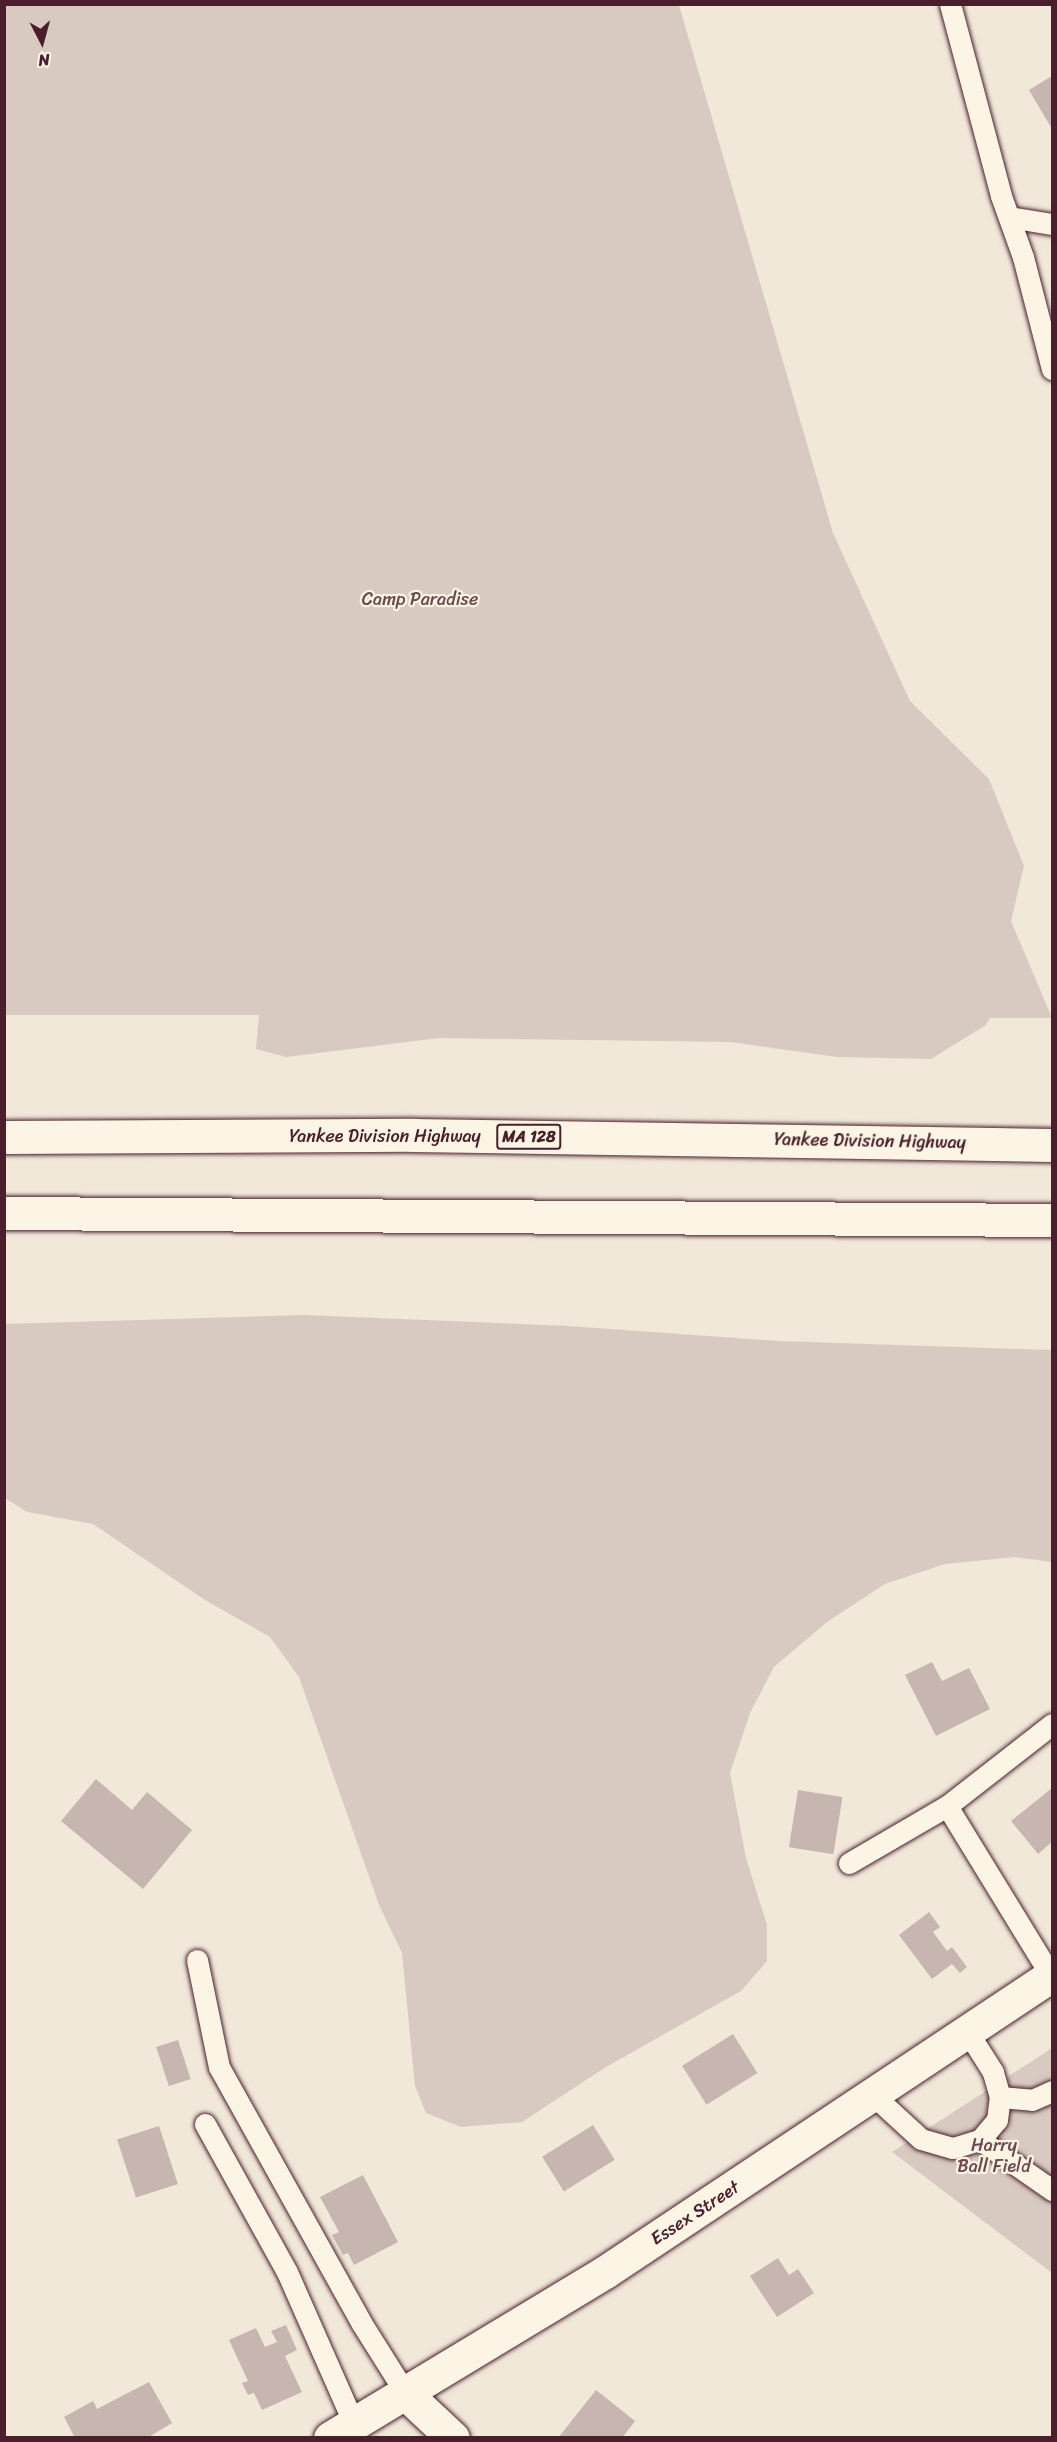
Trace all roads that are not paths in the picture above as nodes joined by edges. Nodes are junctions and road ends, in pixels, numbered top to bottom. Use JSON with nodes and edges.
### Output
{"nodes":[{"id":1,"x":950,"y":4,"type":"edge"},
{"id":2,"x":1009,"y":217,"type":"junction"},
{"id":3,"x":1053,"y":224,"type":"edge"},
{"id":4,"x":1052,"y":364,"type":"edge"},
{"id":5,"x":4,"y":1137,"type":"edge"},
{"id":6,"x":1053,"y":1145,"type":"edge"},
{"id":7,"x":4,"y":1213,"type":"edge"},
{"id":8,"x":1053,"y":1220,"type":"edge"},
{"id":9,"x":1053,"y":1724,"type":"edge"},
{"id":10,"x":947,"y":1806,"type":"junction"},
{"id":11,"x":849,"y":1863,"type":"dead end"},
{"id":12,"x":197,"y":1960,"type":"dead end"},
{"id":13,"x":1052,"y":1976,"type":"edge"},
{"id":14,"x":967,"y":2031,"type":"junction"},
{"id":15,"x":1053,"y":2091,"type":"edge"},
{"id":16,"x":873,"y":2095,"type":"junction"},
{"id":17,"x":1000,"y":2097,"type":"junction"},
{"id":18,"x":205,"y":2124,"type":"dead end"},
{"id":19,"x":980,"y":2140,"type":"junction"},
{"id":20,"x":1053,"y":2190,"type":"edge"},
{"id":21,"x":406,"y":2394,"type":"junction"},
{"id":22,"x":342,"y":2431,"type":"edge"},
{"id":23,"x":453,"y":2438,"type":"edge"}],
"edges":[{"from":1,"to":2,"type":"lane"},
{"from":2,"to":3,"type":"lane"},
{"from":2,"to":4,"type":"lane"},
{"from":5,"to":6,"type":"main road","name":"Yankee Division Highway","number":"MA 128"},
{"from":7,"to":8,"type":"main road"},
{"from":9,"to":10,"type":"lane"},
{"from":10,"to":11,"type":"lane"},
{"from":10,"to":13,"type":"lane"},
{"from":12,"to":21,"type":"lane"},
{"from":13,"to":14,"type":"main road","name":"Essex Street"},
{"from":14,"to":16,"type":"main road","name":"Essex Street"},
{"from":14,"to":17,"type":"lane"},
{"from":15,"to":17,"type":"lane"},
{"from":16,"to":19,"type":"lane"},
{"from":16,"to":21,"type":"main road","name":"Essex Street"},
{"from":17,"to":19,"type":"lane"},
{"from":18,"to":22,"type":"lane"},
{"from":19,"to":20,"type":"lane"},
{"from":21,"to":22,"type":"main road","name":"Essex Street"},
{"from":21,"to":23,"type":"main road"}]}
